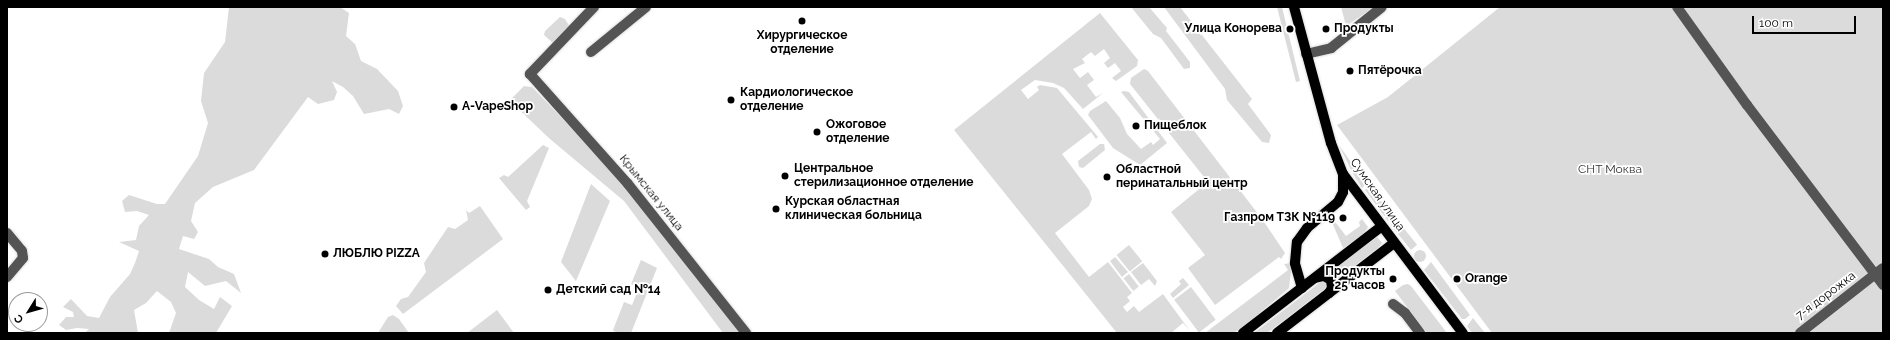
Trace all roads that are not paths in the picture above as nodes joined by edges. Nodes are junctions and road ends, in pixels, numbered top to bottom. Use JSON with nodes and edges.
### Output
{"nodes":[{"id":1,"x":594,"y":7,"type":"edge"},
{"id":2,"x":646,"y":7,"type":"edge"},
{"id":3,"x":1294,"y":7,"type":"edge"},
{"id":4,"x":1382,"y":7,"type":"edge"},
{"id":5,"x":1677,"y":7,"type":"edge"},
{"id":6,"x":591,"y":52,"type":"dead end"},
{"id":7,"x":1306,"y":54,"type":"junction"},
{"id":8,"x":1344,"y":174,"type":"junction"},
{"id":9,"x":1382,"y":226,"type":"junction"},
{"id":10,"x":7,"y":233,"type":"edge"},
{"id":11,"x":1394,"y":243,"type":"junction"},
{"id":12,"x":1876,"y":274,"type":"edge"},
{"id":13,"x":7,"y":276,"type":"edge"},
{"id":14,"x":1315,"y":278,"type":"junction"},
{"id":15,"x":1883,"y":285,"type":"edge"},
{"id":16,"x":1302,"y":288,"type":"junction"},
{"id":17,"x":1329,"y":293,"type":"junction"},
{"id":18,"x":1393,"y":304,"type":"dead end"},
{"id":19,"x":1281,"y":332,"type":"edge"},
{"id":20,"x":746,"y":333,"type":"edge"},
{"id":21,"x":1243,"y":333,"type":"edge"},
{"id":22,"x":1420,"y":333,"type":"edge"},
{"id":23,"x":1463,"y":333,"type":"edge"},
{"id":24,"x":1800,"y":333,"type":"edge"}],
"edges":[{"from":1,"to":20,"type":"street","name":"Крымская улица"},
{"from":2,"to":6,"type":"street"},
{"from":3,"to":7,"type":"main road","name":"Сумская улица"},
{"from":4,"to":7,"type":"street"},
{"from":5,"to":12,"type":"street"},
{"from":7,"to":8,"type":"main road","name":"Сумская улица"},
{"from":8,"to":9,"type":"main road","name":"Сумская улица"},
{"from":8,"to":16,"type":"main road"},
{"from":9,"to":11,"type":"main road","name":"Сумская улица"},
{"from":9,"to":14,"type":"main road"},
{"from":10,"to":13,"type":"street"},
{"from":11,"to":17,"type":"main road"},
{"from":11,"to":23,"type":"main road","name":"Сумская улица"},
{"from":12,"to":15,"type":"street"},
{"from":12,"to":24,"type":"street","name":"7-я дорожка"},
{"from":14,"to":16,"type":"main road"},
{"from":14,"to":17,"type":"main road"},
{"from":16,"to":21,"type":"main road"},
{"from":17,"to":19,"type":"main road"},
{"from":18,"to":22,"type":"street"}]}
